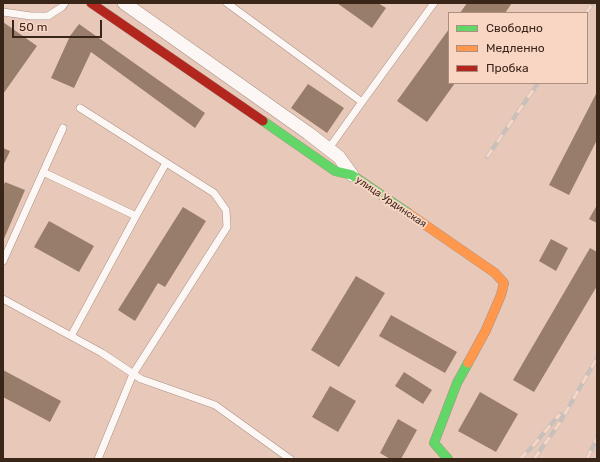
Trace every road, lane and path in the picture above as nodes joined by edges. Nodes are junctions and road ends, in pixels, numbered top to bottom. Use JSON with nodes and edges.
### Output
{"nodes":[{"id":1,"x":65,"y":3,"type":"edge"},
{"id":2,"x":91,"y":3,"type":"edge"},
{"id":3,"x":124,"y":3,"type":"edge"},
{"id":4,"x":227,"y":3,"type":"edge"},
{"id":5,"x":434,"y":3,"type":"edge"},
{"id":6,"x":3,"y":12,"type":"edge"},
{"id":7,"x":362,"y":102,"type":"junction"},
{"id":8,"x":80,"y":108,"type":"dead end"},
{"id":9,"x":63,"y":128,"type":"dead end"},
{"id":10,"x":328,"y":149,"type":"junction"},
{"id":11,"x":321,"y":161,"type":"junction"},
{"id":12,"x":166,"y":163,"type":"junction"},
{"id":13,"x":43,"y":172,"type":"junction"},
{"id":14,"x":352,"y":176,"type":"junction"},
{"id":15,"x":136,"y":216,"type":"junction"},
{"id":16,"x":3,"y":261,"type":"edge"},
{"id":17,"x":3,"y":299,"type":"edge"},
{"id":18,"x":71,"y":336,"type":"junction"},
{"id":19,"x":133,"y":374,"type":"junction"},
{"id":20,"x":98,"y":459,"type":"edge"},
{"id":21,"x":290,"y":459,"type":"edge"},
{"id":22,"x":447,"y":459,"type":"edge"}],
"edges":[{"from":1,"to":6,"type":"lane"},
{"from":2,"to":11,"type":"street","name":"улица Урдинская"},
{"from":3,"to":10,"type":"street"},
{"from":4,"to":7,"type":"lane"},
{"from":5,"to":7,"type":"lane"},
{"from":7,"to":10,"type":"lane"},
{"from":8,"to":12,"type":"lane"},
{"from":9,"to":13,"type":"lane"},
{"from":10,"to":11,"type":"lane"},
{"from":10,"to":14,"type":"street"},
{"from":11,"to":14,"type":"street","name":"улица Урдинская"},
{"from":12,"to":15,"type":"lane"},
{"from":12,"to":19,"type":"lane"},
{"from":13,"to":15,"type":"lane"},
{"from":13,"to":16,"type":"lane"},
{"from":14,"to":22,"type":"street","name":"улица Урдинская"},
{"from":15,"to":18,"type":"lane"},
{"from":17,"to":18,"type":"lane"},
{"from":18,"to":19,"type":"lane"},
{"from":19,"to":20,"type":"lane"},
{"from":19,"to":21,"type":"lane"}]}
